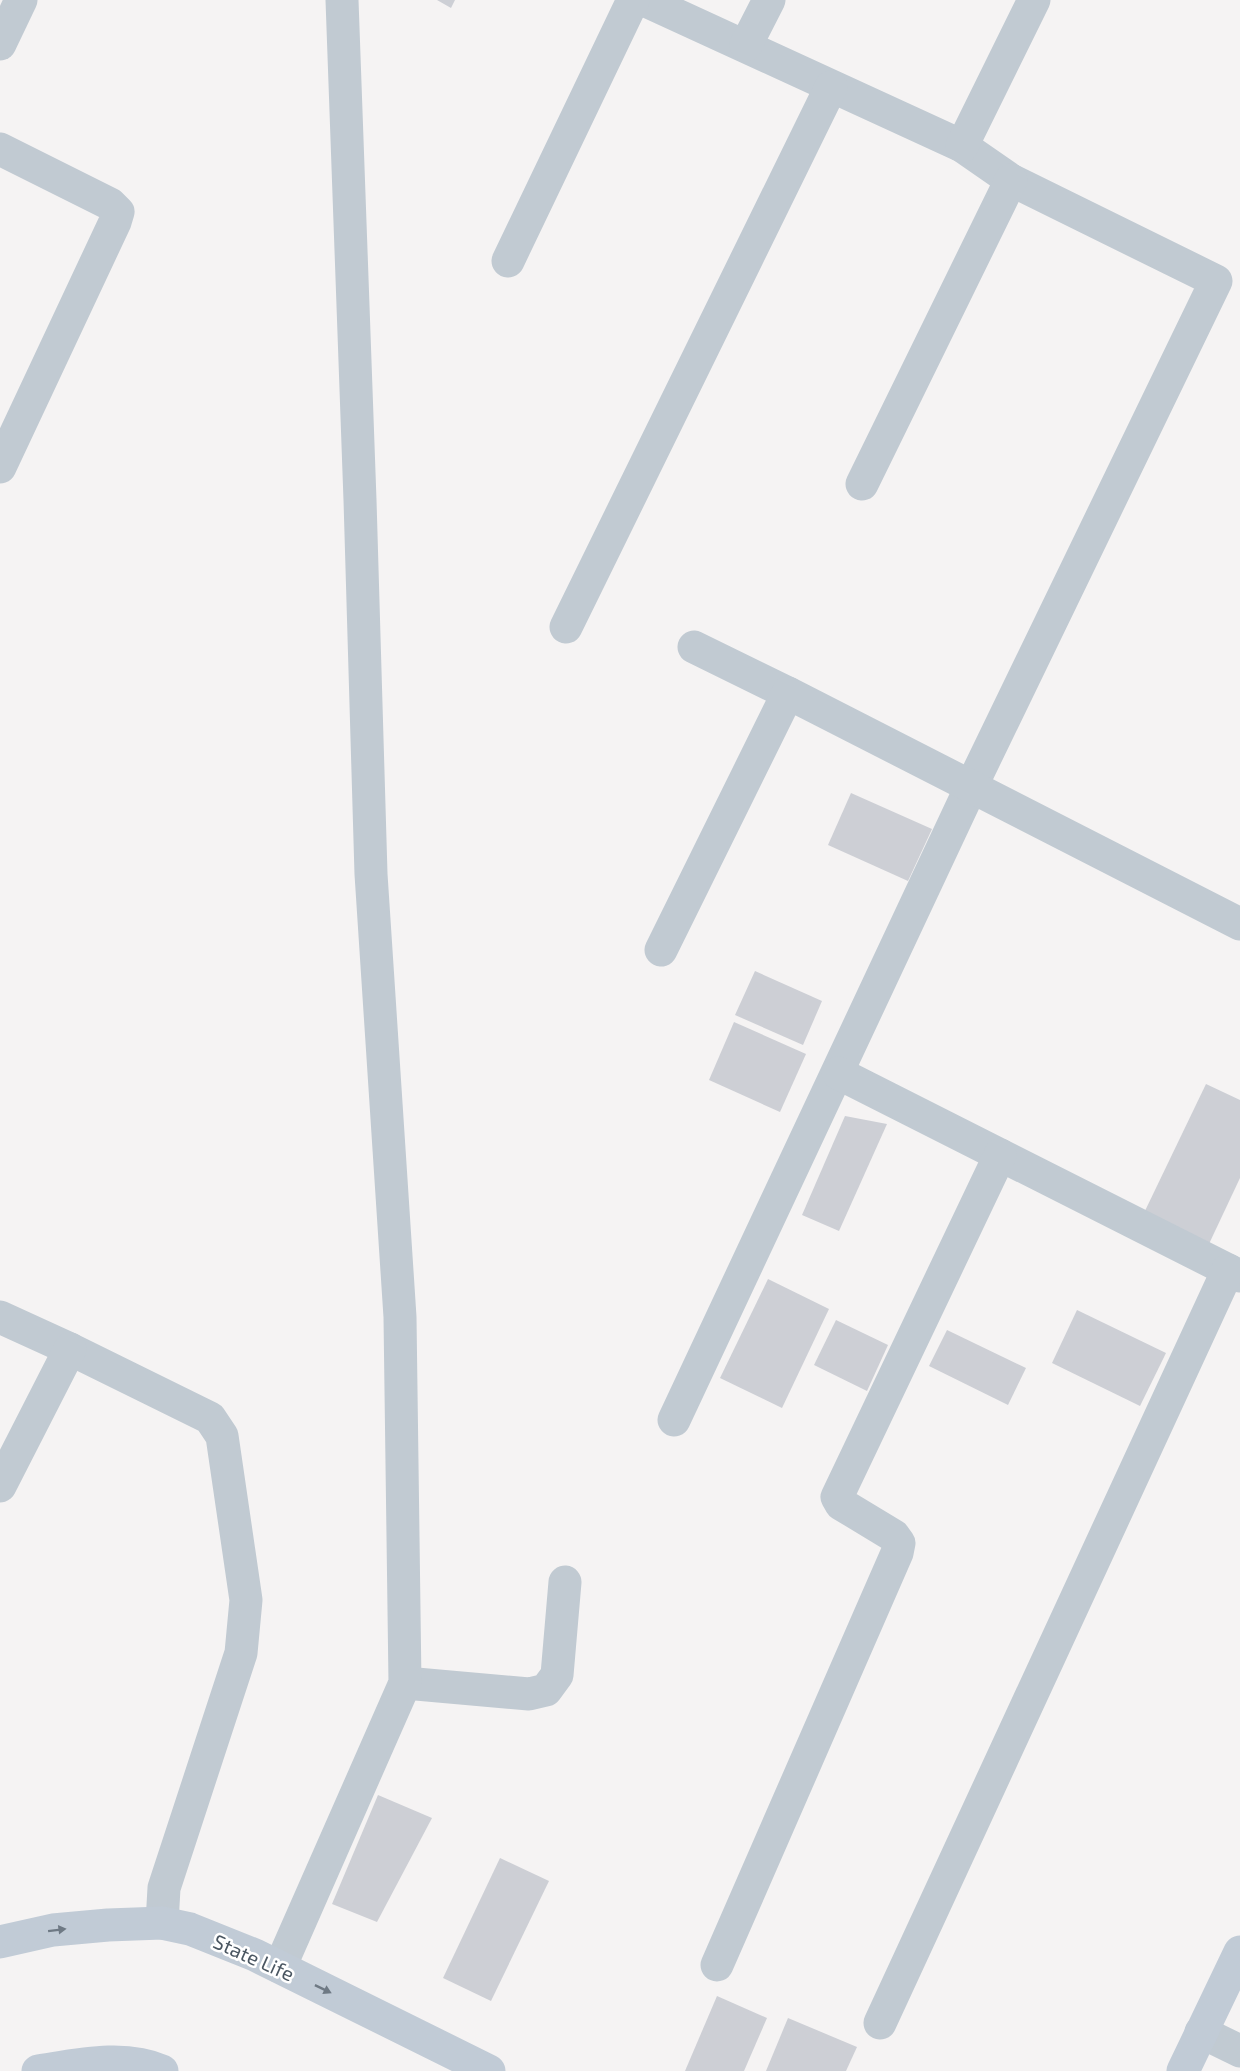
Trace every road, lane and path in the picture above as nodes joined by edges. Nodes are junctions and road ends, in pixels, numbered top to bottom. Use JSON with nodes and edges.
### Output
{"nodes":[{"id":1,"x":21,"y":0,"type":"edge"},
{"id":2,"x":342,"y":0,"type":"edge"},
{"id":3,"x":633,"y":0,"type":"edge"},
{"id":4,"x":644,"y":0,"type":"edge"},
{"id":5,"x":769,"y":0,"type":"edge"},
{"id":6,"x":1034,"y":0,"type":"edge"},
{"id":7,"x":0,"y":44,"type":"edge"},
{"id":8,"x":746,"y":45,"type":"junction"},
{"id":9,"x":831,"y":87,"type":"junction"},
{"id":10,"x":962,"y":146,"type":"junction"},
{"id":11,"x":0,"y":149,"type":"edge"},
{"id":12,"x":1011,"y":180,"type":"junction"},
{"id":13,"x":508,"y":261,"type":"dead end"},
{"id":14,"x":1228,"y":287,"type":"edge"},
{"id":15,"x":0,"y":467,"type":"edge"},
{"id":16,"x":862,"y":484,"type":"dead end"},
{"id":17,"x":566,"y":627,"type":"dead end"},
{"id":18,"x":693,"y":648,"type":"dead end"},
{"id":19,"x":789,"y":693,"type":"junction"},
{"id":20,"x":971,"y":787,"type":"junction"},
{"id":21,"x":1240,"y":924,"type":"edge"},
{"id":22,"x":661,"y":950,"type":"dead end"},
{"id":23,"x":837,"y":1073,"type":"junction"},
{"id":24,"x":1000,"y":1155,"type":"junction"},
{"id":25,"x":1234,"y":1273,"type":"edge"},
{"id":26,"x":0,"y":1317,"type":"edge"},
{"id":27,"x":70,"y":1349,"type":"junction"},
{"id":28,"x":674,"y":1420,"type":"dead end"},
{"id":29,"x":0,"y":1486,"type":"edge"},
{"id":30,"x":565,"y":1582,"type":"dead end"},
{"id":31,"x":405,"y":1683,"type":"junction"},
{"id":32,"x":162,"y":1923,"type":"junction"},
{"id":33,"x":0,"y":1942,"type":"edge"},
{"id":34,"x":1240,"y":1952,"type":"edge"},
{"id":35,"x":717,"y":1965,"type":"dead end"},
{"id":36,"x":280,"y":1967,"type":"junction"},
{"id":37,"x":880,"y":2023,"type":"dead end"},
{"id":38,"x":1201,"y":2032,"type":"junction"},
{"id":39,"x":1240,"y":2051,"type":"edge"},
{"id":40,"x":38,"y":2071,"type":"edge"},
{"id":41,"x":162,"y":2071,"type":"edge"},
{"id":42,"x":489,"y":2071,"type":"edge"},
{"id":43,"x":1183,"y":2071,"type":"edge"}],
"edges":[{"from":1,"to":7,"type":"street"},
{"from":2,"to":31,"type":"street"},
{"from":3,"to":13,"type":"street"},
{"from":4,"to":8,"type":"street"},
{"from":5,"to":8,"type":"street"},
{"from":6,"to":10,"type":"street"},
{"from":8,"to":9,"type":"street"},
{"from":9,"to":10,"type":"street"},
{"from":9,"to":17,"type":"street"},
{"from":10,"to":12,"type":"street"},
{"from":11,"to":15,"type":"street"},
{"from":12,"to":14,"type":"street"},
{"from":12,"to":16,"type":"street"},
{"from":14,"to":20,"type":"street"},
{"from":18,"to":19,"type":"street"},
{"from":19,"to":20,"type":"street"},
{"from":19,"to":22,"type":"street"},
{"from":20,"to":21,"type":"street"},
{"from":20,"to":23,"type":"street"},
{"from":23,"to":24,"type":"street"},
{"from":23,"to":28,"type":"street"},
{"from":24,"to":25,"type":"street"},
{"from":24,"to":35,"type":"street"},
{"from":25,"to":37,"type":"street"},
{"from":26,"to":27,"type":"street"},
{"from":27,"to":29,"type":"street"},
{"from":27,"to":32,"type":"street"},
{"from":30,"to":31,"type":"street"},
{"from":31,"to":36,"type":"street"},
{"from":33,"to":32,"type":"street","name":"State Life","one_way":true},
{"from":32,"to":36,"type":"street","name":"State Life"},
{"from":34,"to":38,"type":"street"},
{"from":36,"to":42,"type":"street","name":"State Life","one_way":true},
{"from":38,"to":39,"type":"street"},
{"from":38,"to":43,"type":"street"},
{"from":40,"to":41,"type":"street"}]}
